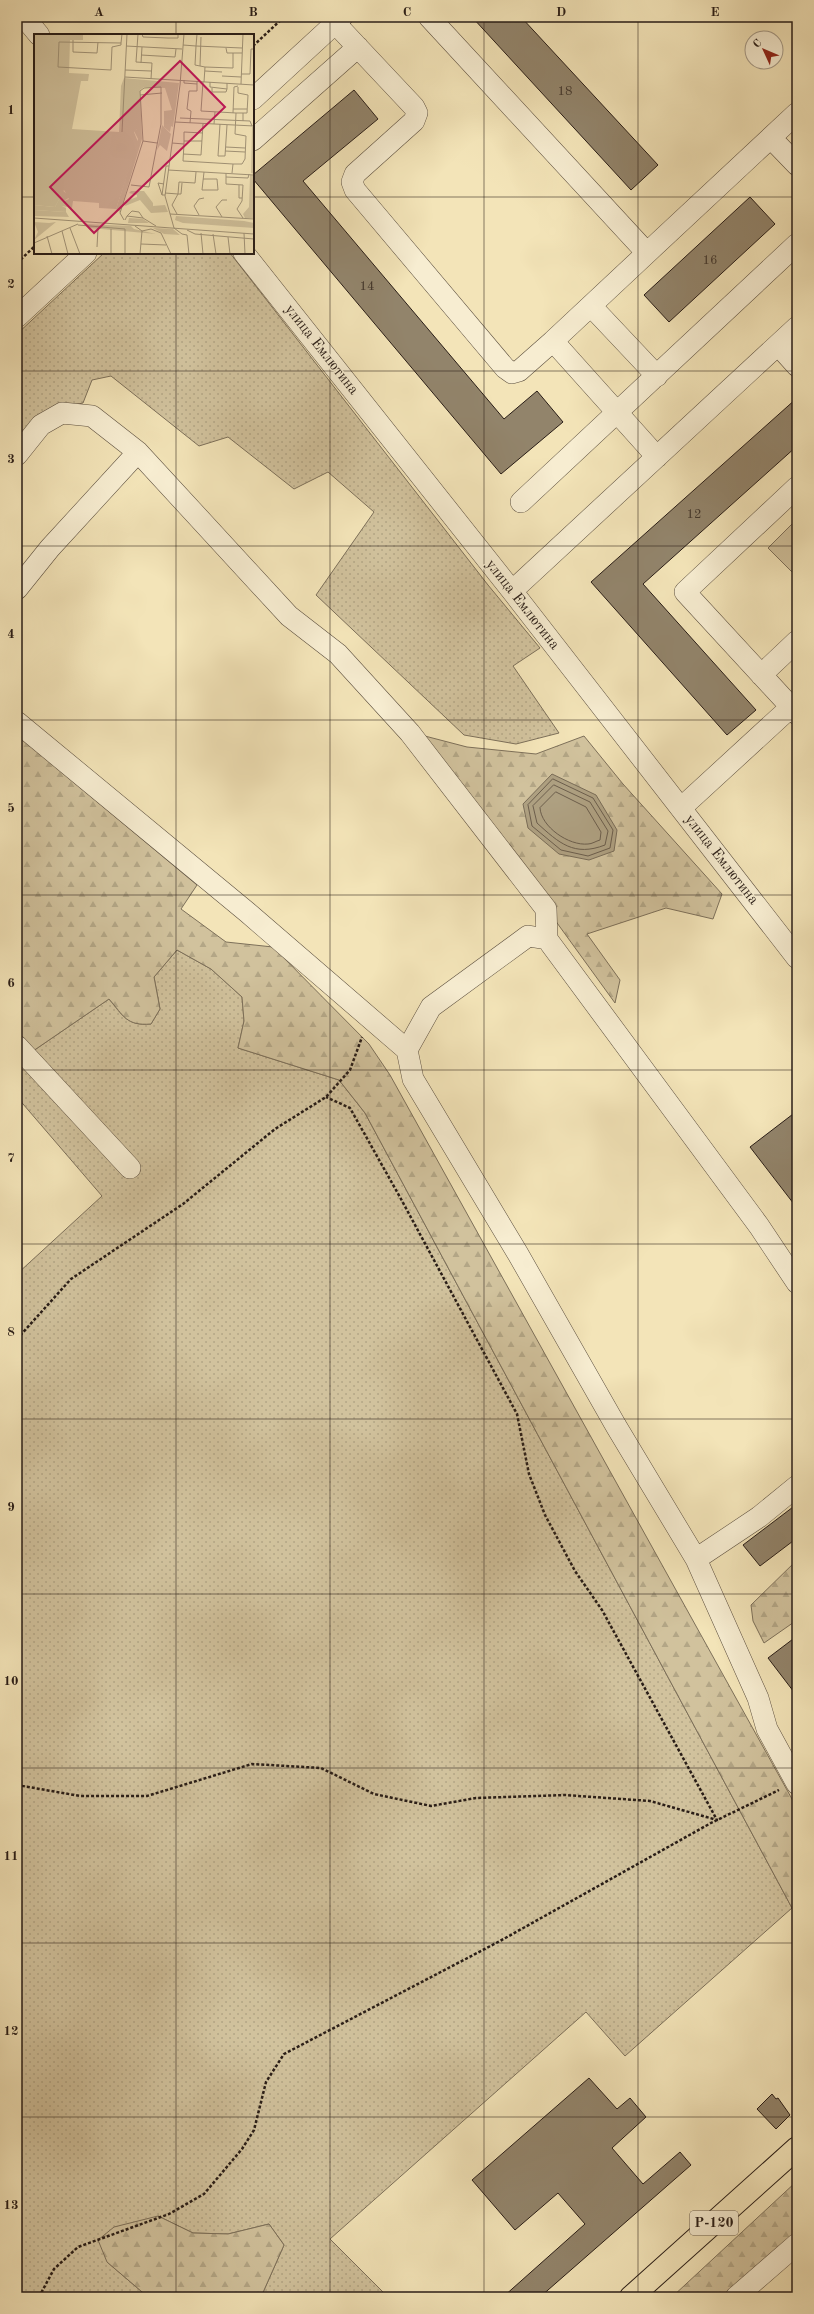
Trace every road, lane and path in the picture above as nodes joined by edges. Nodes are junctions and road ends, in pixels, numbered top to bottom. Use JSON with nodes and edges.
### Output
{"nodes":[{"id":1,"x":24,"y":17,"type":"edge"},
{"id":2,"x":284,"y":17,"type":"edge"},
{"id":3,"x":429,"y":17,"type":"edge"},
{"id":4,"x":338,"y":20,"type":"edge"},
{"id":5,"x":38,"y":34,"type":"edge"},
{"id":6,"x":254,"y":45,"type":"edge"},
{"id":7,"x":358,"y":47,"type":"junction"},
{"id":8,"x":254,"y":97,"type":"edge"},
{"id":9,"x":797,"y":113,"type":"edge"},
{"id":10,"x":771,"y":138,"type":"junction"},
{"id":11,"x":254,"y":139,"type":"edge"},
{"id":12,"x":797,"y":165,"type":"edge"},
{"id":13,"x":797,"y":244,"type":"edge"},
{"id":14,"x":34,"y":247,"type":"edge"},
{"id":15,"x":647,"y":253,"type":"junction"},
{"id":16,"x":85,"y":254,"type":"edge"},
{"id":17,"x":245,"y":254,"type":"edge"},
{"id":18,"x":17,"y":263,"type":"edge"},
{"id":19,"x":591,"y":306,"type":"junction"},
{"id":20,"x":17,"y":317,"type":"edge"},
{"id":21,"x":797,"y":327,"type":"edge"},
{"id":22,"x":553,"y":341,"type":"junction"},
{"id":23,"x":778,"y":345,"type":"junction"},
{"id":24,"x":797,"y":366,"type":"edge"},
{"id":25,"x":657,"y":376,"type":"junction"},
{"id":26,"x":618,"y":413,"type":"junction"},
{"id":27,"x":138,"y":452,"type":"junction"},
{"id":28,"x":17,"y":455,"type":"edge"},
{"id":29,"x":658,"y":457,"type":"junction"},
{"id":30,"x":797,"y":487,"type":"edge"},
{"id":31,"x":521,"y":502,"type":"dead end"},
{"id":32,"x":17,"y":590,"type":"edge"},
{"id":33,"x":512,"y":591,"type":"junction"},
{"id":34,"x":797,"y":641,"type":"edge"},
{"id":35,"x":761,"y":675,"type":"junction"},
{"id":36,"x":794,"y":711,"type":"edge"},
{"id":37,"x":17,"y":722,"type":"edge"},
{"id":38,"x":681,"y":808,"type":"junction"},
{"id":39,"x":547,"y":938,"type":"junction"},
{"id":40,"x":797,"y":958,"type":"edge"},
{"id":41,"x":369,"y":1018,"type":"junction"},
{"id":42,"x":17,"y":1046,"type":"edge"},
{"id":43,"x":407,"y":1050,"type":"junction"},
{"id":44,"x":326,"y":1097,"type":"junction"},
{"id":45,"x":130,"y":1168,"type":"dead end"},
{"id":46,"x":797,"y":1283,"type":"edge"},
{"id":47,"x":17,"y":1339,"type":"edge"},
{"id":48,"x":797,"y":1486,"type":"edge"},
{"id":49,"x":696,"y":1559,"type":"junction"},
{"id":50,"x":796,"y":1782,"type":"edge"},
{"id":51,"x":17,"y":1785,"type":"edge"},
{"id":52,"x":717,"y":1820,"type":"junction"},
{"id":53,"x":797,"y":2148,"type":"edge"},
{"id":54,"x":797,"y":2244,"type":"edge"},
{"id":55,"x":39,"y":2297,"type":"edge"},
{"id":56,"x":631,"y":2297,"type":"edge"},
{"id":57,"x":736,"y":2297,"type":"edge"}],
"edges":[{"from":1,"to":5,"type":"street"},
{"from":2,"to":6,"type":"path"},
{"from":3,"to":15,"type":"street"},
{"from":4,"to":7,"type":"street"},
{"from":4,"to":8,"type":"street"},
{"from":7,"to":11,"type":"street"},
{"from":7,"to":22,"type":"street"},
{"from":9,"to":10,"type":"street"},
{"from":10,"to":12,"type":"street"},
{"from":10,"to":15,"type":"street"},
{"from":13,"to":25,"type":"street"},
{"from":14,"to":18,"type":"path"},
{"from":15,"to":19,"type":"street"},
{"from":16,"to":20,"type":"street"},
{"from":17,"to":33,"type":"street","name":"улица Емлютина"},
{"from":19,"to":22,"type":"street"},
{"from":19,"to":25,"type":"street"},
{"from":21,"to":23,"type":"street"},
{"from":22,"to":26,"type":"street"},
{"from":23,"to":24,"type":"street"},
{"from":23,"to":29,"type":"street"},
{"from":25,"to":26,"type":"street"},
{"from":26,"to":29,"type":"street"},
{"from":26,"to":31,"type":"street"},
{"from":27,"to":28,"type":"street"},
{"from":27,"to":32,"type":"street"},
{"from":27,"to":39,"type":"street"},
{"from":29,"to":33,"type":"street"},
{"from":30,"to":35,"type":"street"},
{"from":33,"to":38,"type":"street","name":"улица Емлютина"},
{"from":34,"to":35,"type":"street"},
{"from":35,"to":36,"type":"street"},
{"from":36,"to":38,"type":"street"},
{"from":37,"to":41,"type":"street"},
{"from":38,"to":40,"type":"street","name":"улица Емлютина"},
{"from":39,"to":43,"type":"street"},
{"from":39,"to":46,"type":"street"},
{"from":41,"to":43,"type":"street"},
{"from":41,"to":44,"type":"path"},
{"from":42,"to":45,"type":"street"},
{"from":43,"to":49,"type":"street"},
{"from":44,"to":47,"type":"path"},
{"from":44,"to":52,"type":"path"},
{"from":48,"to":49,"type":"street"},
{"from":49,"to":50,"type":"street"},
{"from":50,"to":52,"type":"path"},
{"from":51,"to":52,"type":"path"},
{"from":52,"to":55,"type":"path"},
{"from":53,"to":56,"type":"highway","number":"Р-120"},
{"from":54,"to":57,"type":"street"}]}
